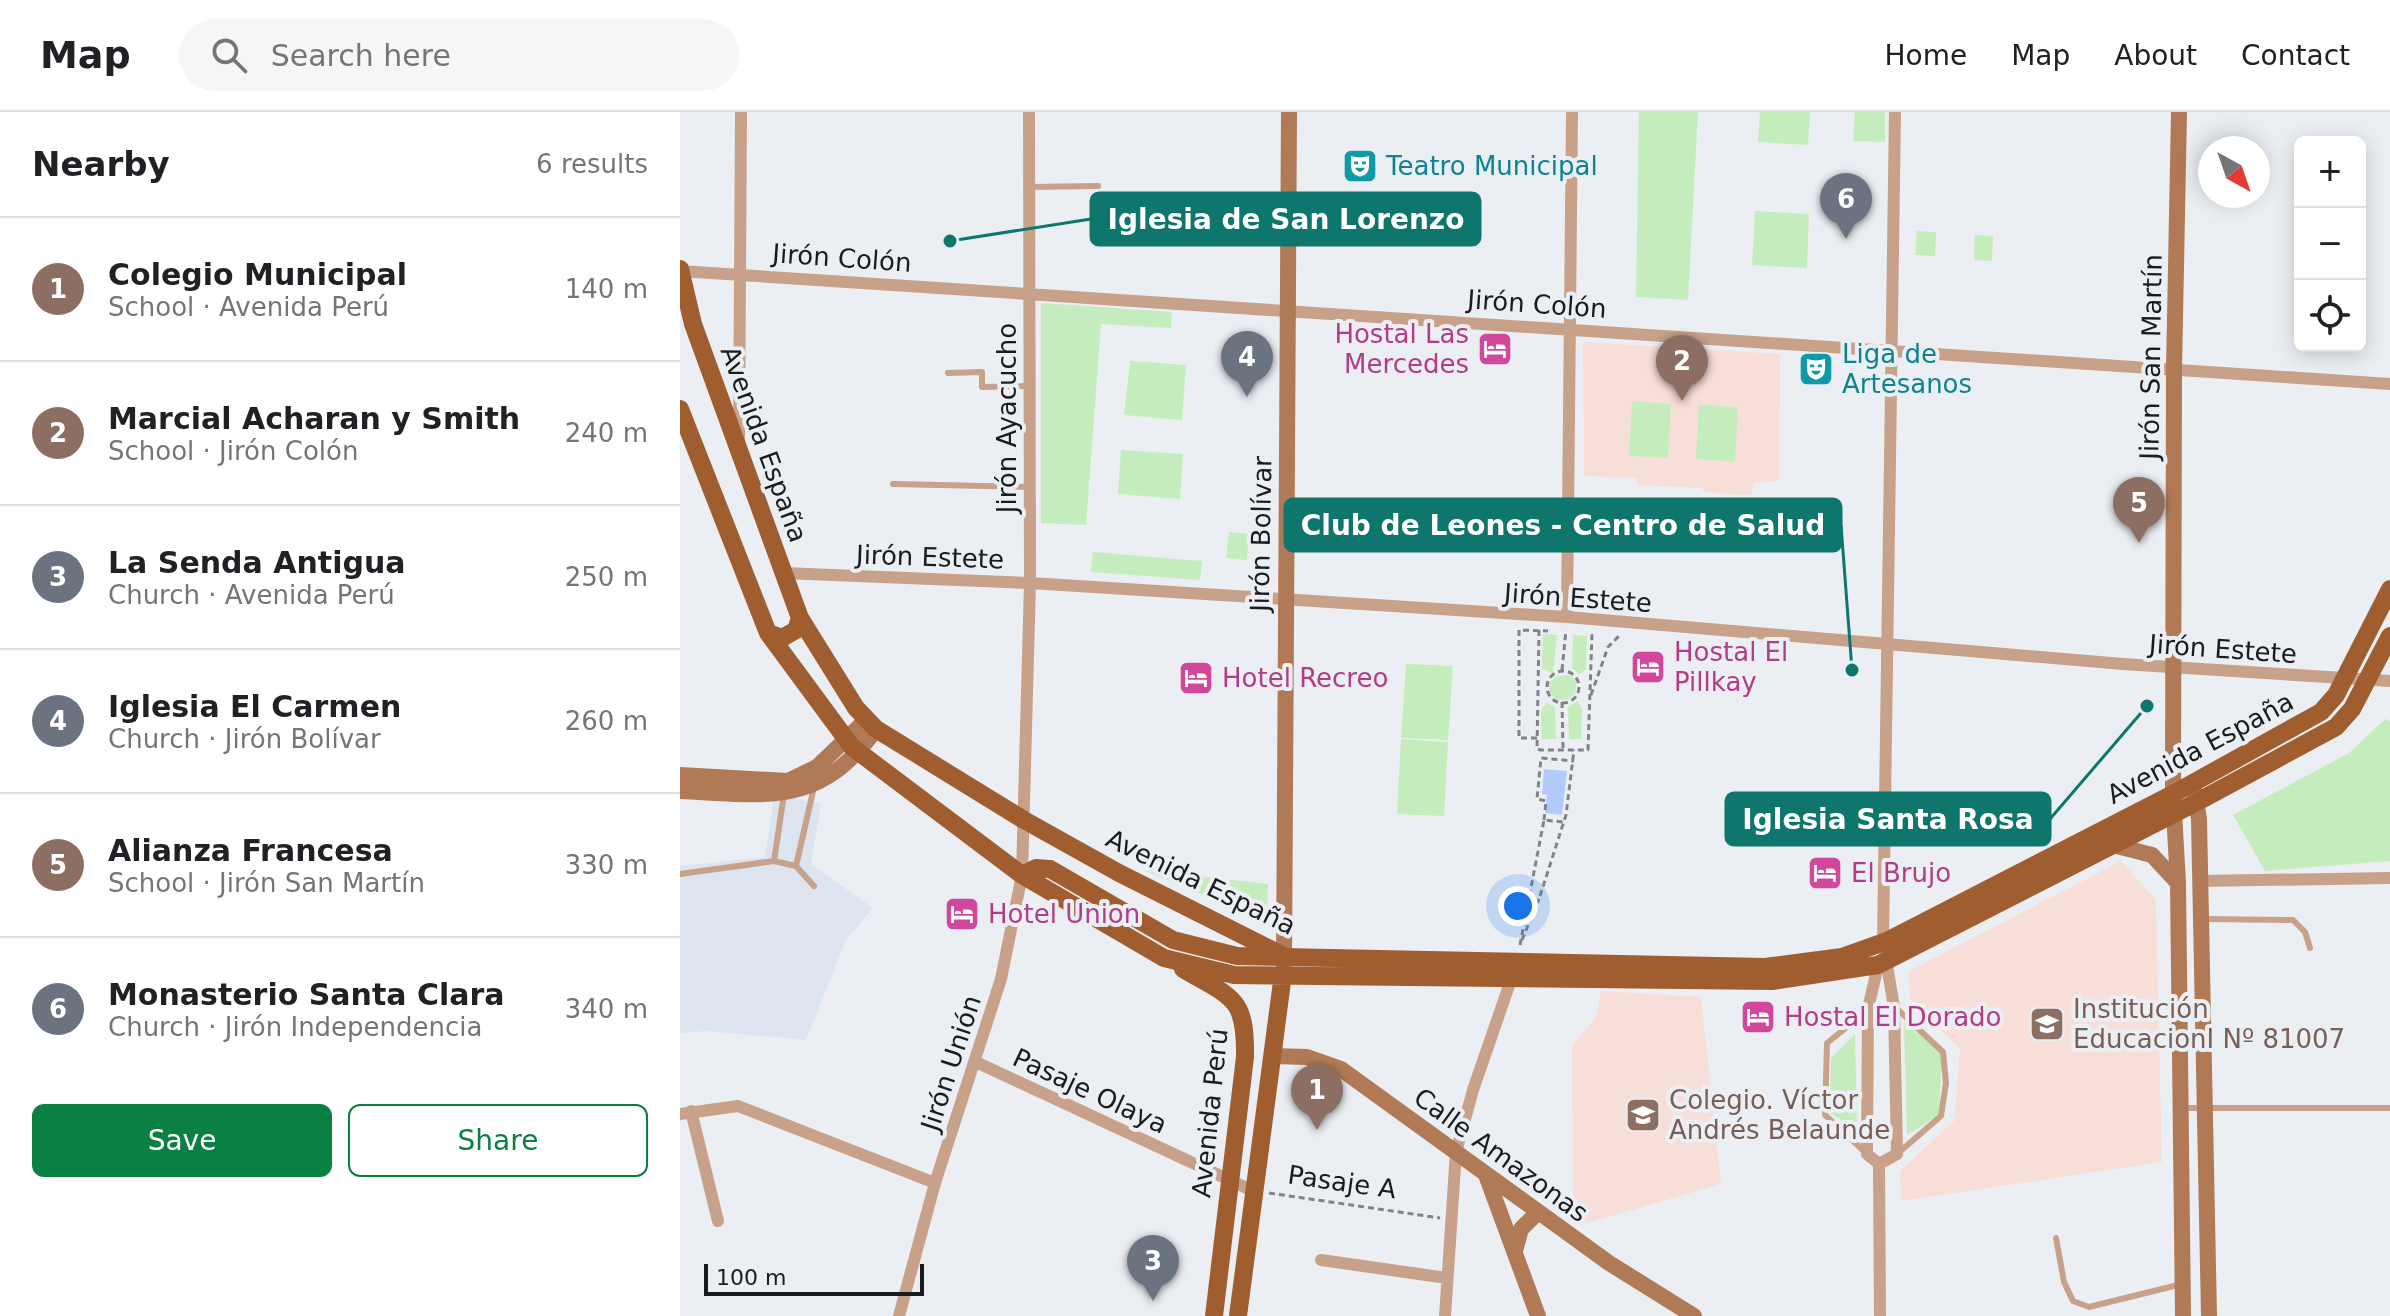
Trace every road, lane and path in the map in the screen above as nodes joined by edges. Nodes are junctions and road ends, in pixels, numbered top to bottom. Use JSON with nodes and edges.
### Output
{"nodes":[{"id":1,"x":741,"y":112,"type":"edge"},
{"id":2,"x":1029,"y":112,"type":"edge"},
{"id":3,"x":1289,"y":112,"type":"edge"},
{"id":4,"x":1572,"y":112,"type":"edge"},
{"id":5,"x":1895,"y":112,"type":"edge"},
{"id":6,"x":2179,"y":112,"type":"edge"},
{"id":7,"x":1098,"y":186,"type":"dead end"},
{"id":8,"x":1028,"y":187,"type":"junction"},
{"id":9,"x":680,"y":270,"type":"edge"},
{"id":10,"x":740,"y":274,"type":"junction"},
{"id":11,"x":1028,"y":292,"type":"junction"},
{"id":12,"x":1288,"y":309,"type":"junction"},
{"id":13,"x":1572,"y":328,"type":"junction"},
{"id":14,"x":1891,"y":351,"type":"junction"},
{"id":15,"x":2174,"y":370,"type":"junction"},
{"id":16,"x":948,"y":373,"type":"dead end"},
{"id":17,"x":2390,"y":384,"type":"edge"},
{"id":18,"x":1031,"y":386,"type":"junction"},
{"id":19,"x":680,"y":409,"type":"edge"},
{"id":20,"x":739,"y":455,"type":"junction"},
{"id":21,"x":893,"y":484,"type":"dead end"},
{"id":22,"x":1029,"y":487,"type":"junction"},
{"id":23,"x":783,"y":573,"type":"junction"},
{"id":24,"x":1030,"y":583,"type":"junction"},
{"id":25,"x":2390,"y":589,"type":"edge"},
{"id":26,"x":1284,"y":599,"type":"junction"},
{"id":27,"x":800,"y":618,"type":"junction"},
{"id":28,"x":1566,"y":622,"type":"junction"},
{"id":29,"x":1519,"y":630,"type":"dead end"},
{"id":30,"x":1539,"y":630,"type":"dead end"},
{"id":31,"x":768,"y":633,"type":"junction"},
{"id":32,"x":1592,"y":633,"type":"dead end"},
{"id":33,"x":1620,"y":635,"type":"dead end"},
{"id":34,"x":2390,"y":636,"type":"edge"},
{"id":35,"x":1888,"y":643,"type":"junction"},
{"id":36,"x":2173,"y":668,"type":"junction"},
{"id":37,"x":1562,"y":671,"type":"junction"},
{"id":38,"x":2344,"y":678,"type":"junction"},
{"id":39,"x":2368,"y":680,"type":"junction"},
{"id":40,"x":2390,"y":681,"type":"edge"},
{"id":41,"x":1590,"y":701,"type":"junction"},
{"id":42,"x":1562,"y":702,"type":"junction"},
{"id":43,"x":871,"y":724,"type":"junction"},
{"id":44,"x":1537,"y":738,"type":"junction"},
{"id":45,"x":852,"y":747,"type":"junction"},
{"id":46,"x":1563,"y":749,"type":"junction"},
{"id":47,"x":1541,"y":750,"type":"junction"},
{"id":48,"x":1574,"y":750,"type":"junction"},
{"id":49,"x":1541,"y":758,"type":"junction"},
{"id":50,"x":1574,"y":761,"type":"junction"},
{"id":51,"x":680,"y":775,"type":"edge"},
{"id":52,"x":2193,"y":783,"type":"junction"},
{"id":53,"x":815,"y":784,"type":"junction"},
{"id":54,"x":680,"y":791,"type":"edge"},
{"id":55,"x":784,"y":794,"type":"junction"},
{"id":56,"x":2173,"y":794,"type":"junction"},
{"id":57,"x":2197,"y":802,"type":"junction"},
{"id":58,"x":2175,"y":813,"type":"junction"},
{"id":59,"x":1024,"y":820,"type":"junction"},
{"id":60,"x":1544,"y":820,"type":"junction"},
{"id":61,"x":1563,"y":822,"type":"junction"},
{"id":62,"x":2113,"y":845,"type":"junction"},
{"id":63,"x":774,"y":861,"type":"junction"},
{"id":64,"x":796,"y":866,"type":"junction"},
{"id":65,"x":680,"y":874,"type":"edge"},
{"id":66,"x":1022,"y":875,"type":"junction"},
{"id":67,"x":2390,"y":878,"type":"edge"},
{"id":68,"x":2199,"y":881,"type":"junction"},
{"id":69,"x":2178,"y":883,"type":"junction"},
{"id":70,"x":814,"y":886,"type":"dead end"},
{"id":71,"x":2200,"y":920,"type":"junction"},
{"id":72,"x":1883,"y":942,"type":"junction"},
{"id":73,"x":2310,"y":948,"type":"dead end"},
{"id":74,"x":1164,"y":958,"type":"junction"},
{"id":75,"x":1516,"y":961,"type":"junction"},
{"id":76,"x":1882,"y":964,"type":"junction"},
{"id":77,"x":1284,"y":965,"type":"junction"},
{"id":78,"x":1894,"y":1007,"type":"junction"},
{"id":79,"x":1868,"y":1009,"type":"junction"},
{"id":80,"x":1272,"y":1056,"type":"junction"},
{"id":81,"x":976,"y":1062,"type":"junction"},
{"id":82,"x":2180,"y":1108,"type":"junction"},
{"id":83,"x":2204,"y":1108,"type":"junction"},
{"id":84,"x":2390,"y":1108,"type":"edge"},
{"id":85,"x":685,"y":1113,"type":"edge"},
{"id":86,"x":1456,"y":1152,"type":"junction"},
{"id":87,"x":1867,"y":1154,"type":"junction"},
{"id":88,"x":1897,"y":1154,"type":"junction"},
{"id":89,"x":1879,"y":1164,"type":"junction"},
{"id":90,"x":1486,"y":1175,"type":"junction"},
{"id":91,"x":1229,"y":1181,"type":"junction"},
{"id":92,"x":935,"y":1183,"type":"junction"},
{"id":93,"x":1253,"y":1191,"type":"junction"},
{"id":94,"x":1538,"y":1212,"type":"junction"},
{"id":95,"x":1450,"y":1220,"type":"junction"},
{"id":96,"x":718,"y":1221,"type":"dead end"},
{"id":97,"x":2056,"y":1238,"type":"dead end"},
{"id":98,"x":1515,"y":1253,"type":"junction"},
{"id":99,"x":2181,"y":1253,"type":"junction"},
{"id":100,"x":2208,"y":1253,"type":"junction"},
{"id":101,"x":1321,"y":1260,"type":"dead end"},
{"id":102,"x":1447,"y":1278,"type":"junction"},
{"id":103,"x":2182,"y":1284,"type":"junction"},
{"id":104,"x":899,"y":1316,"type":"edge"},
{"id":105,"x":1214,"y":1316,"type":"edge"},
{"id":106,"x":1238,"y":1316,"type":"edge"},
{"id":107,"x":1244,"y":1316,"type":"edge"},
{"id":108,"x":1445,"y":1316,"type":"edge"},
{"id":109,"x":1538,"y":1316,"type":"edge"},
{"id":110,"x":1694,"y":1316,"type":"edge"},
{"id":111,"x":1880,"y":1316,"type":"edge"},
{"id":112,"x":2183,"y":1316,"type":"edge"},
{"id":113,"x":2209,"y":1316,"type":"edge"}],
"edges":[{"from":1,"to":10,"type":"street"},
{"from":2,"to":8,"type":"street","name":"Jirón Ayacucho"},
{"from":3,"to":12,"type":"street","name":"Jirón Bolívar"},
{"from":4,"to":13,"type":"street"},
{"from":5,"to":14,"type":"street"},
{"from":6,"to":15,"type":"street","name":"Jirón San Martín"},
{"from":7,"to":8,"type":"lane"},
{"from":8,"to":11,"type":"street","name":"Jirón Ayacucho"},
{"from":9,"to":10,"type":"street","name":"Jirón Colón"},
{"from":9,"to":20,"type":"main road","name":"Avenida España"},
{"from":10,"to":11,"type":"street","name":"Jirón Colón"},
{"from":10,"to":20,"type":"street"},
{"from":11,"to":12,"type":"street","name":"Jirón Colón"},
{"from":11,"to":18,"type":"street","name":"Jirón Ayacucho"},
{"from":12,"to":13,"type":"street","name":"Jirón Colón"},
{"from":12,"to":26,"type":"street","name":"Jirón Bolívar"},
{"from":13,"to":14,"type":"street","name":"Jirón Colón"},
{"from":13,"to":28,"type":"street"},
{"from":14,"to":15,"type":"street","name":"Jirón Colón"},
{"from":14,"to":35,"type":"street"},
{"from":15,"to":17,"type":"street","name":"Jirón Colón"},
{"from":15,"to":36,"type":"street","name":"Jirón San Martín"},
{"from":16,"to":18,"type":"lane"},
{"from":18,"to":22,"type":"street","name":"Jirón Ayacucho"},
{"from":19,"to":31,"type":"main road","name":"Avenida España"},
{"from":20,"to":23,"type":"main road","name":"Avenida España"},
{"from":21,"to":22,"type":"lane"},
{"from":22,"to":24,"type":"street","name":"Jirón Ayacucho"},
{"from":23,"to":24,"type":"street","name":"Jirón Estete"},
{"from":23,"to":27,"type":"main road","name":"Avenida España"},
{"from":24,"to":26,"type":"street","name":"Jirón Estete"},
{"from":24,"to":59,"type":"street","name":"Jirón Ayacucho"},
{"from":25,"to":38,"type":"main road","name":"Avenida España"},
{"from":26,"to":28,"type":"street","name":"Jirón Estete"},
{"from":26,"to":77,"type":"street","name":"Jirón Bolívar"},
{"from":27,"to":31,"type":"main road"},
{"from":27,"to":43,"type":"main road","name":"Avenida España"},
{"from":28,"to":35,"type":"street","name":"Jirón Estete"},
{"from":28,"to":37,"type":"path"},
{"from":29,"to":44,"type":"path"},
{"from":30,"to":44,"type":"path"},
{"from":31,"to":45,"type":"main road","name":"Avenida España"},
{"from":32,"to":41,"type":"path"},
{"from":33,"to":41,"type":"path"},
{"from":34,"to":39,"type":"main road","name":"Avenida España"},
{"from":35,"to":36,"type":"street","name":"Jirón Estete"},
{"from":35,"to":72,"type":"street"},
{"from":36,"to":38,"type":"street","name":"Jirón Estete"},
{"from":36,"to":56,"type":"street","name":"Jirón San Martín"},
{"from":37,"to":42,"type":"path"},
{"from":37,"to":42,"type":"path"},
{"from":38,"to":39,"type":"street","name":"Jirón Estete"},
{"from":38,"to":52,"type":"main road","name":"Avenida España"},
{"from":39,"to":40,"type":"street","name":"Jirón Estete"},
{"from":39,"to":57,"type":"main road","name":"Avenida España"},
{"from":41,"to":48,"type":"path"},
{"from":42,"to":46,"type":"path"},
{"from":43,"to":45,"type":"street"},
{"from":43,"to":59,"type":"main road","name":"Avenida España"},
{"from":44,"to":47,"type":"path"},
{"from":45,"to":51,"type":"street"},
{"from":45,"to":53,"type":"street"},
{"from":45,"to":66,"type":"main road","name":"Avenida España"},
{"from":46,"to":47,"type":"path"},
{"from":46,"to":48,"type":"path"},
{"from":47,"to":49,"type":"path"},
{"from":48,"to":50,"type":"path"},
{"from":49,"to":50,"type":"path"},
{"from":49,"to":60,"type":"path"},
{"from":50,"to":61,"type":"path"},
{"from":52,"to":56,"type":"main road","name":"Avenida España"},
{"from":52,"to":57,"type":"street"},
{"from":53,"to":55,"type":"street"},
{"from":53,"to":64,"type":"lane"},
{"from":54,"to":55,"type":"street"},
{"from":55,"to":63,"type":"lane"},
{"from":56,"to":58,"type":"street","name":"Jirón San Martín"},
{"from":56,"to":72,"type":"main road","name":"Avenida España"},
{"from":57,"to":58,"type":"main road","name":"Avenida España"},
{"from":57,"to":68,"type":"street"},
{"from":58,"to":62,"type":"main road","name":"Avenida España"},
{"from":58,"to":69,"type":"street","name":"Jirón San Martín"},
{"from":59,"to":66,"type":"street","name":"Jirón Unión"},
{"from":59,"to":77,"type":"main road","name":"Avenida España"},
{"from":60,"to":61,"type":"path"},
{"from":60,"to":75,"type":"path"},
{"from":61,"to":75,"type":"path"},
{"from":62,"to":69,"type":"street"},
{"from":62,"to":76,"type":"main road","name":"Avenida España"},
{"from":63,"to":64,"type":"lane"},
{"from":63,"to":65,"type":"lane"},
{"from":64,"to":70,"type":"lane"},
{"from":66,"to":74,"type":"main road","name":"Avenida España"},
{"from":66,"to":77,"type":"main road"},
{"from":66,"to":81,"type":"street","name":"Jirón Unión"},
{"from":67,"to":68,"type":"street"},
{"from":68,"to":71,"type":"street"},
{"from":69,"to":82,"type":"street","name":"Jirón San Martín"},
{"from":71,"to":73,"type":"lane"},
{"from":71,"to":83,"type":"street"},
{"from":72,"to":75,"type":"main road","name":"Avenida España"},
{"from":72,"to":76,"type":"street"},
{"from":74,"to":77,"type":"main road","name":"Avenida España"},
{"from":74,"to":91,"type":"main road","name":"Avenida Perú"},
{"from":75,"to":76,"type":"main road","name":"Avenida España"},
{"from":75,"to":77,"type":"main road","name":"Avenida España"},
{"from":75,"to":86,"type":"street"},
{"from":76,"to":78,"type":"street"},
{"from":76,"to":79,"type":"street"},
{"from":77,"to":80,"type":"main road","name":"Avenida Perú"},
{"from":78,"to":88,"type":"street"},
{"from":78,"to":88,"type":"lane"},
{"from":79,"to":87,"type":"street"},
{"from":79,"to":87,"type":"lane"},
{"from":80,"to":86,"type":"street","name":"Calle Amazonas"},
{"from":80,"to":93,"type":"main road","name":"Avenida Perú"},
{"from":81,"to":91,"type":"street","name":"Pasaje Olaya"},
{"from":81,"to":92,"type":"street","name":"Jirón Unión"},
{"from":82,"to":83,"type":"lane"},
{"from":82,"to":99,"type":"street","name":"Jirón San Martín"},
{"from":83,"to":84,"type":"lane"},
{"from":83,"to":100,"type":"street"},
{"from":85,"to":92,"type":"street"},
{"from":85,"to":96,"type":"street"},
{"from":86,"to":90,"type":"street","name":"Calle Amazonas"},
{"from":86,"to":95,"type":"street"},
{"from":87,"to":89,"type":"street"},
{"from":88,"to":89,"type":"street"},
{"from":89,"to":111,"type":"street"},
{"from":90,"to":94,"type":"street","name":"Calle Amazonas"},
{"from":90,"to":98,"type":"street"},
{"from":91,"to":93,"type":"street","name":"Pasaje A"},
{"from":91,"to":105,"type":"main road","name":"Avenida Perú"},
{"from":92,"to":104,"type":"street","name":"Jirón Unión"},
{"from":93,"to":95,"type":"path","name":"Pasaje A"},
{"from":93,"to":106,"type":"main road","name":"Avenida Perú"},
{"from":94,"to":98,"type":"street"},
{"from":94,"to":110,"type":"street","name":"Calle Amazonas"},
{"from":95,"to":102,"type":"street"},
{"from":97,"to":103,"type":"lane"},
{"from":98,"to":109,"type":"street"},
{"from":99,"to":100,"type":"street"},
{"from":99,"to":103,"type":"street","name":"Jirón San Martín"},
{"from":100,"to":113,"type":"street"},
{"from":101,"to":102,"type":"street"},
{"from":102,"to":108,"type":"street"},
{"from":103,"to":112,"type":"street","name":"Jirón San Martín"},
{"from":106,"to":107,"type":"street"}]}
